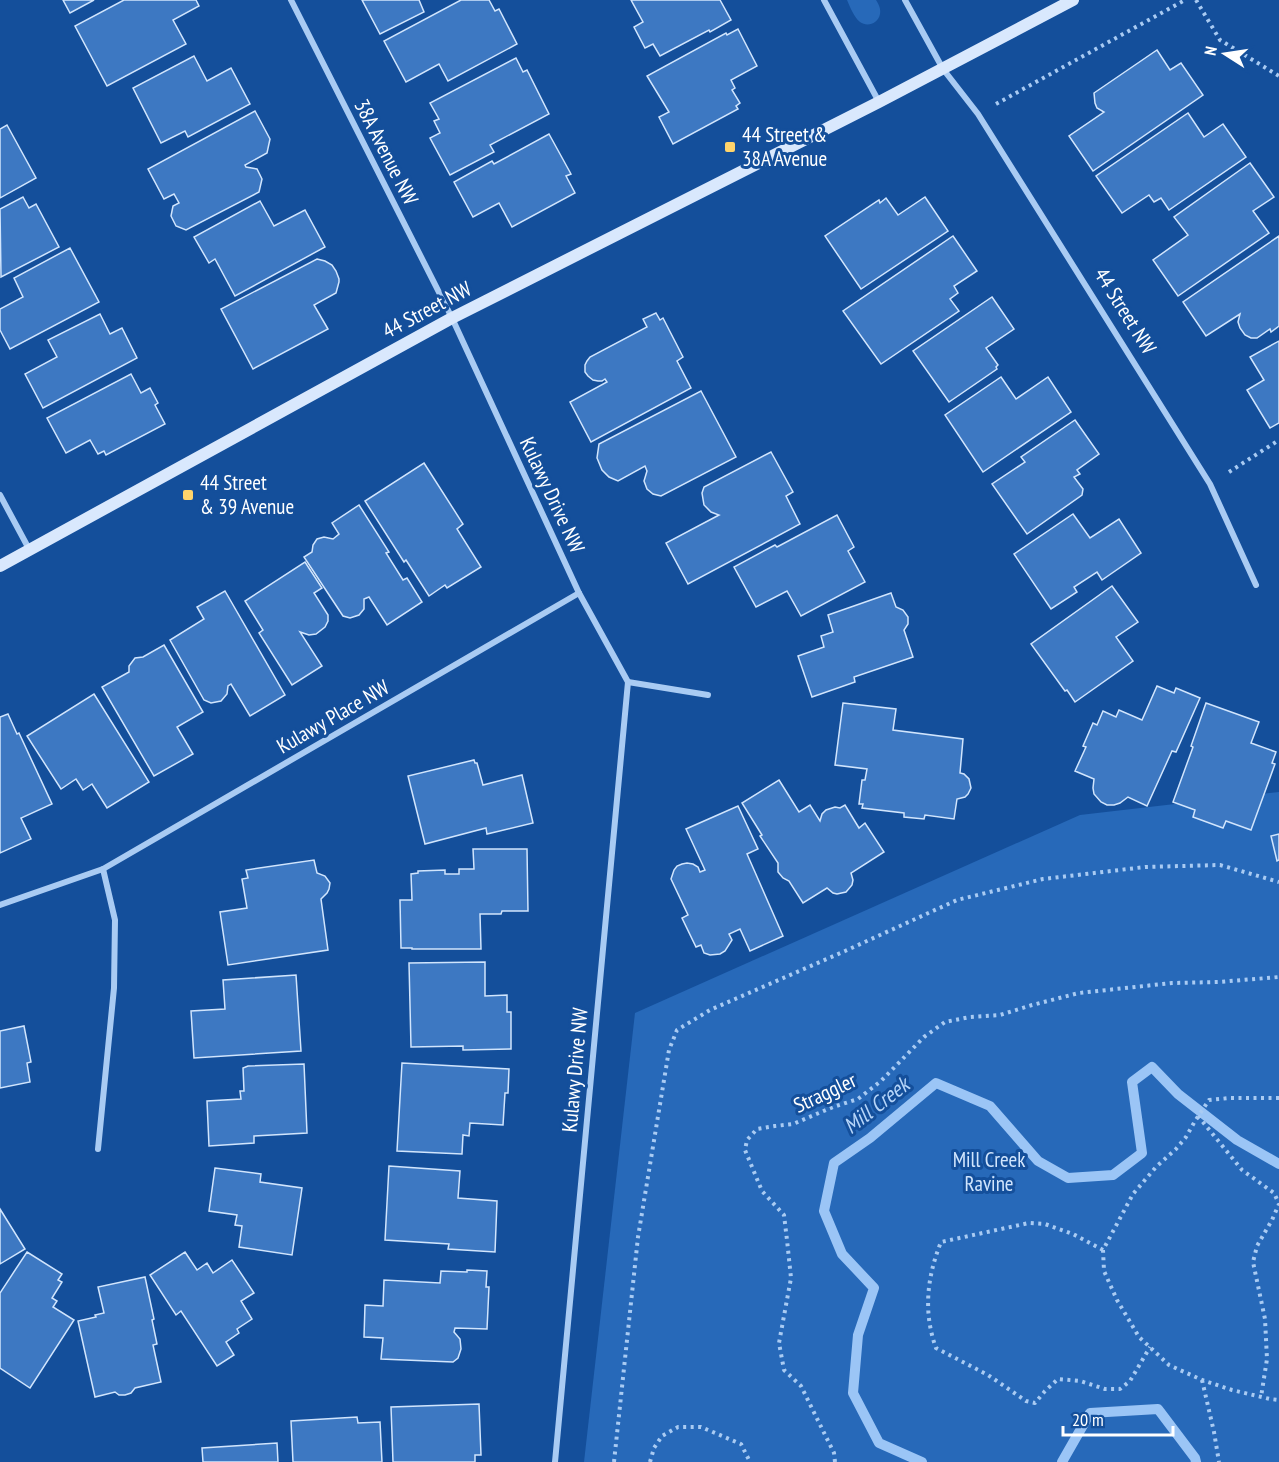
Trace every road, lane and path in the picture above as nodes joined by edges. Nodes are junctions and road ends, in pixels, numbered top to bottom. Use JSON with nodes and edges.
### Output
{"nodes":[{"id":1,"x":291,"y":0,"type":"edge"},
{"id":2,"x":824,"y":0,"type":"edge"},
{"id":3,"x":905,"y":0,"type":"edge"},
{"id":4,"x":1073,"y":0,"type":"edge"},
{"id":5,"x":1185,"y":0,"type":"edge"},
{"id":6,"x":1196,"y":0,"type":"edge"},
{"id":7,"x":943,"y":69,"type":"junction"},
{"id":8,"x":1279,"y":76,"type":"edge"},
{"id":9,"x":879,"y":102,"type":"junction"},
{"id":10,"x":978,"y":114,"type":"junction"},
{"id":11,"x":452,"y":318,"type":"junction"},
{"id":12,"x":1279,"y":440,"type":"edge"},
{"id":13,"x":1210,"y":484,"type":"junction"},
{"id":14,"x":0,"y":495,"type":"edge"},
{"id":15,"x":29,"y":549,"type":"junction"},
{"id":16,"x":0,"y":566,"type":"edge"},
{"id":17,"x":1256,"y":585,"type":"dead end"},
{"id":18,"x":579,"y":593,"type":"junction"},
{"id":19,"x":628,"y":682,"type":"junction"},
{"id":20,"x":708,"y":695,"type":"dead end"},
{"id":21,"x":103,"y":869,"type":"junction"},
{"id":22,"x":1279,"y":882,"type":"edge"},
{"id":23,"x":0,"y":905,"type":"edge"},
{"id":24,"x":1279,"y":977,"type":"edge"},
{"id":25,"x":1279,"y":1098,"type":"edge"},
{"id":26,"x":1198,"y":1116,"type":"junction"},
{"id":27,"x":98,"y":1149,"type":"dead end"},
{"id":28,"x":1103,"y":1250,"type":"junction"},
{"id":29,"x":1150,"y":1347,"type":"junction"},
{"id":30,"x":1202,"y":1380,"type":"junction"},
{"id":31,"x":1261,"y":1397,"type":"junction"},
{"id":32,"x":1279,"y":1400,"type":"edge"},
{"id":33,"x":555,"y":1462,"type":"edge"},
{"id":34,"x":614,"y":1462,"type":"edge"},
{"id":35,"x":650,"y":1462,"type":"edge"},
{"id":36,"x":750,"y":1462,"type":"edge"},
{"id":37,"x":834,"y":1462,"type":"edge"},
{"id":38,"x":1219,"y":1462,"type":"edge"}],
"edges":[{"from":1,"to":11,"type":"street","name":"38A Avenue NW"},
{"from":2,"to":9,"type":"street"},
{"from":3,"to":7,"type":"street","name":"44 Street NW"},
{"from":4,"to":7,"type":"street","name":"44 Street NW"},
{"from":5,"to":10,"type":"path"},
{"from":6,"to":8,"type":"path"},
{"from":7,"to":9,"type":"street","name":"44 Street NW"},
{"from":7,"to":10,"type":"street","name":"44 Street NW"},
{"from":9,"to":11,"type":"street","name":"44 Street NW"},
{"from":10,"to":13,"type":"street","name":"44 Street NW"},
{"from":11,"to":15,"type":"street","name":"44 Street NW"},
{"from":11,"to":18,"type":"street","name":"Kulawy Drive NW"},
{"from":12,"to":13,"type":"path"},
{"from":13,"to":17,"type":"street","name":"44 Street NW"},
{"from":14,"to":15,"type":"street"},
{"from":15,"to":16,"type":"street","name":"44 Street NW"},
{"from":18,"to":19,"type":"street","name":"Kulawy Drive NW"},
{"from":18,"to":21,"type":"street","name":"Kulawy Place NW"},
{"from":19,"to":20,"type":"street"},
{"from":19,"to":33,"type":"street","name":"Kulawy Drive NW"},
{"from":21,"to":23,"type":"street","name":"Kulawy Place NW"},
{"from":21,"to":27,"type":"street"},
{"from":22,"to":34,"type":"path"},
{"from":24,"to":37,"type":"path","name":"Straggler"},
{"from":25,"to":26,"type":"path"},
{"from":26,"to":28,"type":"path"},
{"from":26,"to":31,"type":"path"},
{"from":28,"to":29,"type":"path"},
{"from":28,"to":29,"type":"path"},
{"from":29,"to":30,"type":"path"},
{"from":30,"to":31,"type":"path"},
{"from":30,"to":38,"type":"path"},
{"from":31,"to":32,"type":"path"},
{"from":35,"to":36,"type":"path"}]}
